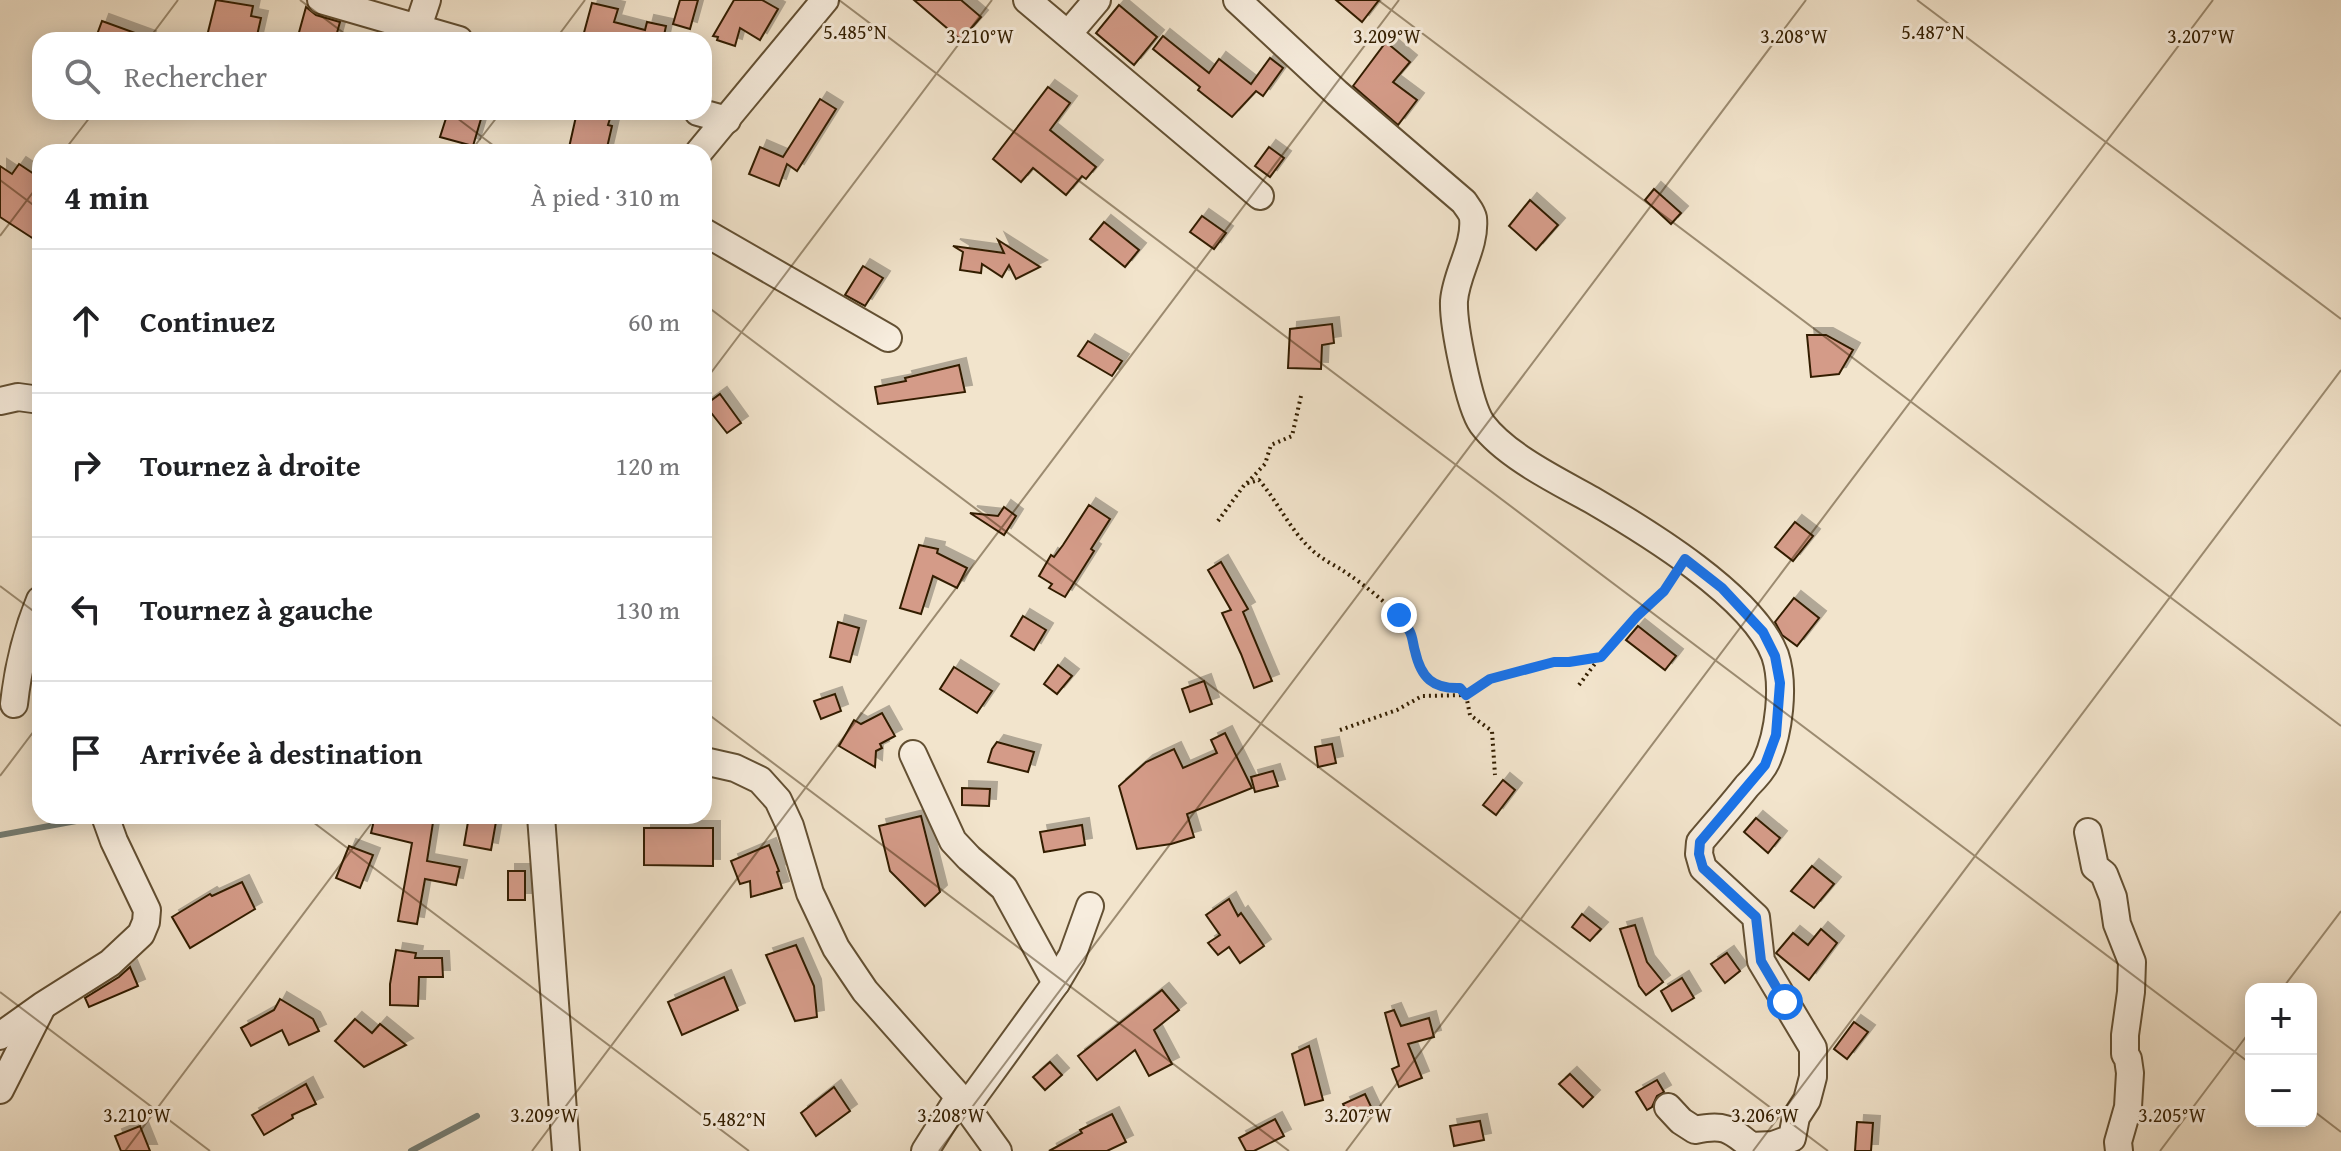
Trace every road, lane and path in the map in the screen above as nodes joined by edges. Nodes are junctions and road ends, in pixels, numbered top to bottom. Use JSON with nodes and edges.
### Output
{"nodes":[{"id":1,"x":321,"y":0,"type":"edge"},
{"id":2,"x":427,"y":0,"type":"edge"},
{"id":3,"x":825,"y":0,"type":"edge"},
{"id":4,"x":1027,"y":0,"type":"edge"},
{"id":5,"x":1097,"y":0,"type":"edge"},
{"id":6,"x":1237,"y":0,"type":"edge"},
{"id":7,"x":418,"y":27,"type":"junction"},
{"id":8,"x":434,"y":32,"type":"edge"},
{"id":9,"x":1068,"y":34,"type":"junction"},
{"id":10,"x":712,"y":116,"type":"edge"},
{"id":11,"x":727,"y":120,"type":"junction"},
{"id":12,"x":706,"y":144,"type":"edge"},
{"id":13,"x":1260,"y":196,"type":"dead end"},
{"id":14,"x":712,"y":237,"type":"edge"},
{"id":15,"x":888,"y":338,"type":"dead end"},
{"id":16,"x":1301,"y":396,"type":"dead end"},
{"id":17,"x":32,"y":399,"type":"edge"},
{"id":18,"x":0,"y":401,"type":"edge"},
{"id":19,"x":1245,"y":484,"type":"junction"},
{"id":20,"x":1218,"y":521,"type":"dead end"},
{"id":21,"x":1685,"y":559,"type":"junction"},
{"id":22,"x":32,"y":620,"type":"edge"},
{"id":23,"x":1601,"y":657,"type":"junction"},
{"id":24,"x":1579,"y":685,"type":"dead end"},
{"id":25,"x":1466,"y":695,"type":"junction"},
{"id":26,"x":18,"y":704,"type":"edge"},
{"id":27,"x":1340,"y":730,"type":"dead end"},
{"id":28,"x":913,"y":754,"type":"dead end"},
{"id":29,"x":712,"y":763,"type":"edge"},
{"id":30,"x":1495,"y":775,"type":"dead end"},
{"id":31,"x":108,"y":824,"type":"edge"},
{"id":32,"x":542,"y":824,"type":"edge"},
{"id":33,"x":2088,"y":832,"type":"dead end"},
{"id":34,"x":1090,"y":906,"type":"dead end"},
{"id":35,"x":1056,"y":983,"type":"junction"},
{"id":36,"x":42,"y":1006,"type":"junction"},
{"id":37,"x":0,"y":1036,"type":"edge"},
{"id":38,"x":0,"y":1090,"type":"edge"},
{"id":39,"x":963,"y":1102,"type":"junction"},
{"id":40,"x":1668,"y":1107,"type":"dead end"},
{"id":41,"x":1788,"y":1144,"type":"edge"},
{"id":42,"x":566,"y":1151,"type":"edge"},
{"id":43,"x":925,"y":1151,"type":"edge"},
{"id":44,"x":998,"y":1151,"type":"edge"},
{"id":45,"x":2119,"y":1151,"type":"edge"}],
"edges":[{"from":1,"to":7,"type":"street"},
{"from":2,"to":7,"type":"street"},
{"from":3,"to":11,"type":"street"},
{"from":4,"to":9,"type":"street"},
{"from":5,"to":9,"type":"street"},
{"from":6,"to":21,"type":"street"},
{"from":7,"to":8,"type":"street"},
{"from":9,"to":13,"type":"street"},
{"from":10,"to":11,"type":"street"},
{"from":11,"to":12,"type":"street"},
{"from":14,"to":15,"type":"street"},
{"from":16,"to":19,"type":"path"},
{"from":17,"to":18,"type":"street"},
{"from":19,"to":20,"type":"path"},
{"from":19,"to":25,"type":"path"},
{"from":21,"to":23,"type":"path"},
{"from":21,"to":41,"type":"street"},
{"from":22,"to":26,"type":"street"},
{"from":23,"to":24,"type":"path"},
{"from":23,"to":25,"type":"path"},
{"from":25,"to":27,"type":"path"},
{"from":25,"to":30,"type":"path"},
{"from":28,"to":35,"type":"street"},
{"from":29,"to":39,"type":"street"},
{"from":31,"to":36,"type":"street"},
{"from":32,"to":42,"type":"street"},
{"from":33,"to":45,"type":"street"},
{"from":34,"to":35,"type":"street"},
{"from":35,"to":39,"type":"street"},
{"from":36,"to":37,"type":"street"},
{"from":36,"to":38,"type":"street"},
{"from":39,"to":43,"type":"street"},
{"from":39,"to":44,"type":"street"},
{"from":40,"to":41,"type":"street"}]}
